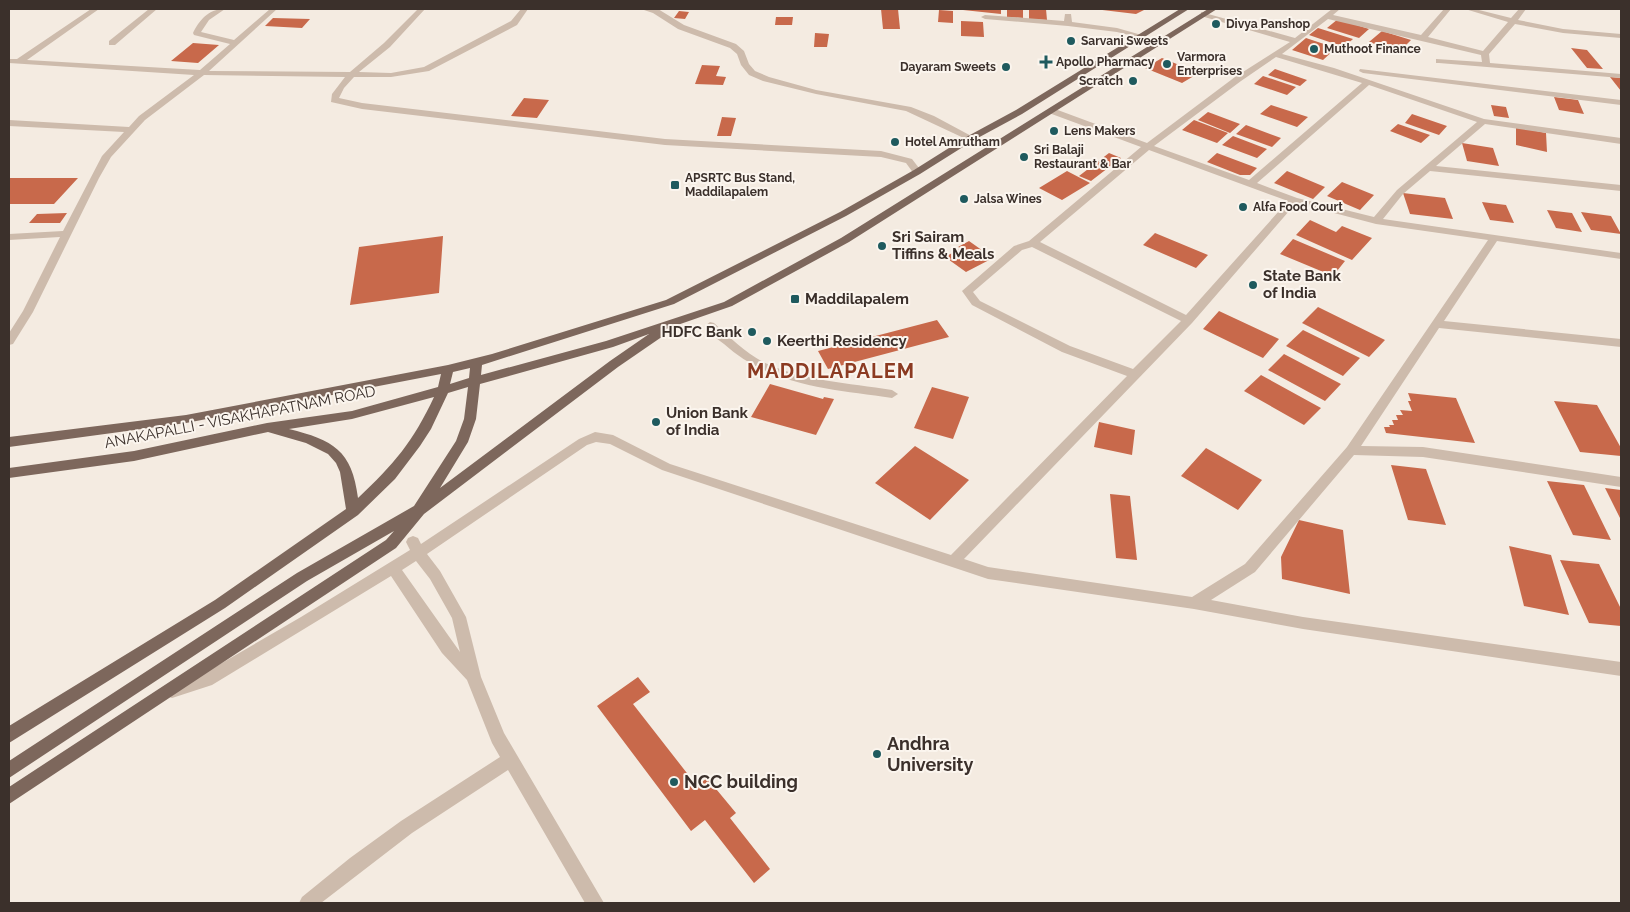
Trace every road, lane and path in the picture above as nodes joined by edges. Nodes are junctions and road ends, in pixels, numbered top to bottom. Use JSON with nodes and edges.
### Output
{"nodes":[{"id":1,"x":95,"y":9,"type":"edge"},
{"id":2,"x":153,"y":9,"type":"edge"},
{"id":3,"x":221,"y":9,"type":"edge"},
{"id":4,"x":274,"y":9,"type":"edge"},
{"id":5,"x":422,"y":9,"type":"edge"},
{"id":6,"x":525,"y":9,"type":"edge"},
{"id":7,"x":645,"y":9,"type":"edge"},
{"id":8,"x":1185,"y":9,"type":"edge"},
{"id":9,"x":1213,"y":9,"type":"edge"},
{"id":10,"x":1336,"y":9,"type":"edge"},
{"id":11,"x":1448,"y":9,"type":"edge"},
{"id":12,"x":1468,"y":9,"type":"edge"},
{"id":13,"x":1523,"y":9,"type":"edge"},
{"id":14,"x":1204,"y":14,"type":"junction"},
{"id":15,"x":1326,"y":16,"type":"junction"},
{"id":16,"x":985,"y":17,"type":"dead end"},
{"id":17,"x":1513,"y":21,"type":"junction"},
{"id":18,"x":1141,"y":36,"type":"junction"},
{"id":19,"x":1621,"y":36,"type":"edge"},
{"id":20,"x":1423,"y":38,"type":"junction"},
{"id":21,"x":1296,"y":41,"type":"junction"},
{"id":22,"x":112,"y":43,"type":"dead end"},
{"id":23,"x":235,"y":43,"type":"junction"},
{"id":24,"x":1485,"y":54,"type":"junction"},
{"id":25,"x":1277,"y":55,"type":"junction"},
{"id":26,"x":9,"y":61,"type":"edge"},
{"id":27,"x":1439,"y":61,"type":"dead end"},
{"id":28,"x":18,"y":62,"type":"junction"},
{"id":29,"x":1486,"y":65,"type":"junction"},
{"id":30,"x":1363,"y":71,"type":"dead end"},
{"id":31,"x":202,"y":73,"type":"junction"},
{"id":32,"x":352,"y":76,"type":"junction"},
{"id":33,"x":1621,"y":76,"type":"edge"},
{"id":34,"x":1367,"y":83,"type":"junction"},
{"id":35,"x":1621,"y":103,"type":"edge"},
{"id":36,"x":1052,"y":111,"type":"junction"},
{"id":37,"x":1482,"y":121,"type":"junction"},
{"id":38,"x":9,"y":123,"type":"edge"},
{"id":39,"x":130,"y":130,"type":"junction"},
{"id":40,"x":971,"y":138,"type":"junction"},
{"id":41,"x":1621,"y":141,"type":"edge"},
{"id":42,"x":1148,"y":146,"type":"junction"},
{"id":43,"x":1429,"y":168,"type":"junction"},
{"id":44,"x":917,"y":172,"type":"junction"},
{"id":45,"x":1250,"y":184,"type":"junction"},
{"id":46,"x":1621,"y":188,"type":"edge"},
{"id":47,"x":1294,"y":200,"type":"junction"},
{"id":48,"x":1376,"y":221,"type":"junction"},
{"id":49,"x":66,"y":234,"type":"junction"},
{"id":50,"x":9,"y":236,"type":"edge"},
{"id":51,"x":1495,"y":237,"type":"junction"},
{"id":52,"x":1033,"y":243,"type":"junction"},
{"id":53,"x":1621,"y":256,"type":"edge"},
{"id":54,"x":1188,"y":320,"type":"junction"},
{"id":55,"x":674,"y":323,"type":"junction"},
{"id":56,"x":1436,"y":324,"type":"junction"},
{"id":57,"x":710,"y":326,"type":"dead end"},
{"id":58,"x":9,"y":341,"type":"edge"},
{"id":59,"x":1621,"y":343,"type":"edge"},
{"id":60,"x":477,"y":361,"type":"junction"},
{"id":61,"x":448,"y":369,"type":"junction"},
{"id":62,"x":1135,"y":374,"type":"junction"},
{"id":63,"x":475,"y":381,"type":"junction"},
{"id":64,"x":443,"y":390,"type":"junction"},
{"id":65,"x":892,"y":394,"type":"dead end"},
{"id":66,"x":267,"y":428,"type":"junction"},
{"id":67,"x":9,"y":442,"type":"edge"},
{"id":68,"x":1351,"y":450,"type":"junction"},
{"id":69,"x":9,"y":473,"type":"edge"},
{"id":70,"x":1621,"y":482,"type":"edge"},
{"id":71,"x":419,"y":510,"type":"junction"},
{"id":72,"x":353,"y":511,"type":"junction"},
{"id":73,"x":415,"y":547,"type":"junction"},
{"id":74,"x":953,"y":562,"type":"junction"},
{"id":75,"x":393,"y":568,"type":"junction"},
{"id":76,"x":1194,"y":602,"type":"junction"},
{"id":77,"x":1621,"y":669,"type":"edge"},
{"id":78,"x":472,"y":677,"type":"junction"},
{"id":79,"x":167,"y":693,"type":"junction"},
{"id":80,"x":9,"y":735,"type":"edge"},
{"id":81,"x":511,"y":759,"type":"junction"},
{"id":82,"x":9,"y":770,"type":"edge"},
{"id":83,"x":9,"y":796,"type":"edge"},
{"id":84,"x":308,"y":903,"type":"edge"},
{"id":85,"x":595,"y":903,"type":"edge"}],
"edges":[{"from":1,"to":28,"type":"street"},
{"from":2,"to":22,"type":"street"},
{"from":3,"to":23,"type":"street"},
{"from":4,"to":23,"type":"street"},
{"from":5,"to":32,"type":"street"},
{"from":6,"to":32,"type":"street"},
{"from":7,"to":40,"type":"street"},
{"from":8,"to":18,"type":"main road","name":"ANAKAPALLI - VISAKHAPATNAM ROAD"},
{"from":9,"to":14,"type":"main road"},
{"from":10,"to":15,"type":"street"},
{"from":11,"to":20,"type":"street"},
{"from":12,"to":17,"type":"street"},
{"from":13,"to":17,"type":"street"},
{"from":14,"to":21,"type":"street"},
{"from":14,"to":36,"type":"main road"},
{"from":15,"to":20,"type":"street"},
{"from":15,"to":21,"type":"street"},
{"from":16,"to":18,"type":"street"},
{"from":17,"to":19,"type":"street"},
{"from":17,"to":24,"type":"street"},
{"from":18,"to":40,"type":"main road","name":"ANAKAPALLI - VISAKHAPATNAM ROAD"},
{"from":20,"to":24,"type":"street"},
{"from":21,"to":25,"type":"street"},
{"from":23,"to":31,"type":"street"},
{"from":24,"to":29,"type":"street"},
{"from":25,"to":34,"type":"street"},
{"from":25,"to":42,"type":"street"},
{"from":26,"to":28,"type":"street"},
{"from":27,"to":29,"type":"street"},
{"from":28,"to":31,"type":"street"},
{"from":29,"to":33,"type":"street"},
{"from":30,"to":35,"type":"street"},
{"from":31,"to":32,"type":"street"},
{"from":31,"to":39,"type":"street"},
{"from":32,"to":44,"type":"street"},
{"from":34,"to":37,"type":"street"},
{"from":34,"to":45,"type":"street"},
{"from":36,"to":42,"type":"street"},
{"from":36,"to":55,"type":"main road"},
{"from":37,"to":41,"type":"street"},
{"from":37,"to":43,"type":"street"},
{"from":38,"to":39,"type":"street"},
{"from":39,"to":49,"type":"street"},
{"from":40,"to":44,"type":"main road","name":"ANAKAPALLI - VISAKHAPATNAM ROAD"},
{"from":42,"to":45,"type":"street"},
{"from":42,"to":52,"type":"street"},
{"from":43,"to":46,"type":"street"},
{"from":43,"to":48,"type":"street"},
{"from":44,"to":60,"type":"main road","name":"ANAKAPALLI - VISAKHAPATNAM ROAD"},
{"from":45,"to":47,"type":"street"},
{"from":47,"to":48,"type":"street"},
{"from":47,"to":54,"type":"street"},
{"from":48,"to":51,"type":"street"},
{"from":49,"to":50,"type":"street"},
{"from":49,"to":58,"type":"street"},
{"from":51,"to":53,"type":"street"},
{"from":51,"to":56,"type":"street"},
{"from":52,"to":54,"type":"street"},
{"from":52,"to":62,"type":"street"},
{"from":54,"to":62,"type":"street"},
{"from":55,"to":63,"type":"main road","name":"ANAKAPALLI - VISAKHAPATNAM ROAD"},
{"from":55,"to":71,"type":"main road"},
{"from":56,"to":59,"type":"street"},
{"from":56,"to":68,"type":"street"},
{"from":57,"to":65,"type":"street"},
{"from":60,"to":61,"type":"main road","name":"ANAKAPALLI - VISAKHAPATNAM ROAD"},
{"from":60,"to":63,"type":"main road"},
{"from":61,"to":64,"type":"main road"},
{"from":61,"to":67,"type":"main road","name":"ANAKAPALLI - VISAKHAPATNAM ROAD"},
{"from":62,"to":74,"type":"street"},
{"from":63,"to":64,"type":"main road","name":"ANAKAPALLI - VISAKHAPATNAM ROAD"},
{"from":63,"to":71,"type":"main road"},
{"from":64,"to":66,"type":"main road","name":"ANAKAPALLI - VISAKHAPATNAM ROAD"},
{"from":64,"to":72,"type":"main road"},
{"from":66,"to":69,"type":"main road","name":"ANAKAPALLI - VISAKHAPATNAM ROAD"},
{"from":66,"to":72,"type":"main road"},
{"from":68,"to":70,"type":"street"},
{"from":68,"to":76,"type":"street"},
{"from":71,"to":79,"type":"main road"},
{"from":71,"to":82,"type":"main road"},
{"from":72,"to":80,"type":"main road"},
{"from":73,"to":74,"type":"street"},
{"from":73,"to":75,"type":"street"},
{"from":73,"to":78,"type":"street"},
{"from":74,"to":76,"type":"street"},
{"from":75,"to":78,"type":"street"},
{"from":75,"to":79,"type":"street"},
{"from":76,"to":77,"type":"street"},
{"from":78,"to":81,"type":"street"},
{"from":79,"to":83,"type":"main road"},
{"from":81,"to":84,"type":"street"},
{"from":81,"to":85,"type":"street"}]}
